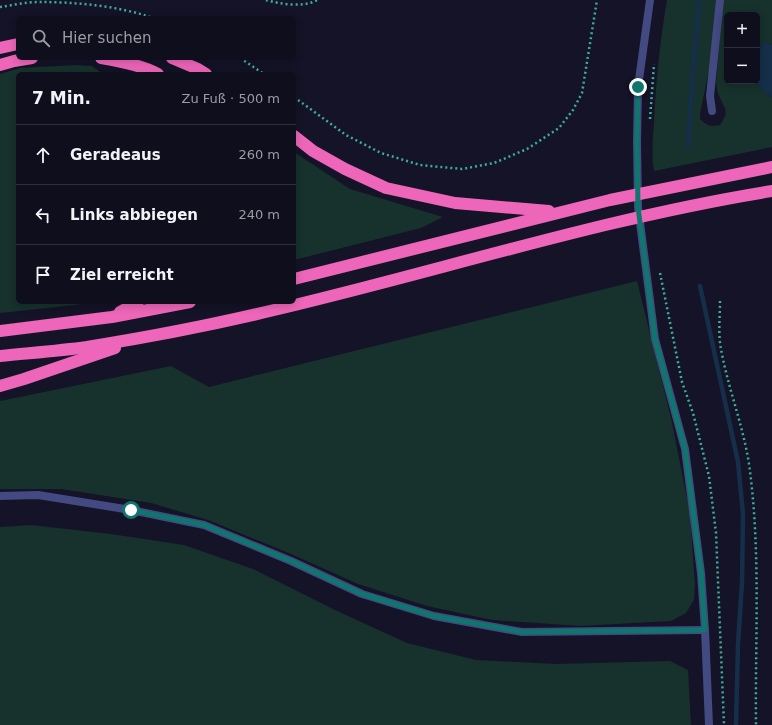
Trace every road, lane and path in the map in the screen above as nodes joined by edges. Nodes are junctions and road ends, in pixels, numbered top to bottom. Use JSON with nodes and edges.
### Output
{"nodes":[{"id":1,"x":266,"y":0,"type":"edge"},
{"id":2,"x":317,"y":0,"type":"edge"},
{"id":3,"x":597,"y":0,"type":"edge"},
{"id":4,"x":650,"y":0,"type":"edge"},
{"id":5,"x":720,"y":0,"type":"edge"},
{"id":6,"x":0,"y":7,"type":"edge"},
{"id":7,"x":148,"y":16,"type":"edge"},
{"id":8,"x":16,"y":44,"type":"edge"},
{"id":9,"x":0,"y":48,"type":"edge"},
{"id":10,"x":20,"y":60,"type":"edge"},
{"id":11,"x":114,"y":60,"type":"edge"},
{"id":12,"x":176,"y":60,"type":"edge"},
{"id":13,"x":243,"y":60,"type":"edge"},
{"id":14,"x":654,"y":63,"type":"dead end"},
{"id":15,"x":0,"y":65,"type":"edge"},
{"id":16,"x":155,"y":72,"type":"edge"},
{"id":17,"x":202,"y":72,"type":"edge"},
{"id":18,"x":261,"y":72,"type":"edge"},
{"id":19,"x":296,"y":98,"type":"edge"},
{"id":20,"x":712,"y":111,"type":"dead end"},
{"id":21,"x":650,"y":124,"type":"dead end"},
{"id":22,"x":296,"y":138,"type":"edge"},
{"id":23,"x":772,"y":166,"type":"edge"},
{"id":24,"x":772,"y":191,"type":"edge"},
{"id":25,"x":560,"y":212,"type":"junction"},
{"id":26,"x":296,"y":278,"type":"edge"},
{"id":27,"x":720,"y":301,"type":"dead end"},
{"id":28,"x":135,"y":304,"type":"edge"},
{"id":29,"x":180,"y":304,"type":"edge"},
{"id":30,"x":112,"y":317,"type":"junction"},
{"id":31,"x":0,"y":331,"type":"edge"},
{"id":32,"x":148,"y":336,"type":"junction"},
{"id":33,"x":0,"y":356,"type":"edge"},
{"id":34,"x":0,"y":386,"type":"edge"},
{"id":35,"x":0,"y":496,"type":"edge"},
{"id":36,"x":705,"y":630,"type":"junction"},
{"id":37,"x":709,"y":725,"type":"edge"},
{"id":38,"x":756,"y":725,"type":"edge"}],
"edges":[{"from":1,"to":2,"type":"path"},
{"from":3,"to":19,"type":"path"},
{"from":4,"to":36,"type":"street"},
{"from":5,"to":20,"type":"street"},
{"from":6,"to":7,"type":"path"},
{"from":8,"to":9,"type":"highway"},
{"from":10,"to":15,"type":"highway"},
{"from":11,"to":16,"type":"highway"},
{"from":12,"to":17,"type":"highway"},
{"from":13,"to":18,"type":"path"},
{"from":14,"to":21,"type":"path"},
{"from":22,"to":25,"type":"highway"},
{"from":23,"to":25,"type":"highway"},
{"from":24,"to":32,"type":"highway"},
{"from":25,"to":26,"type":"highway"},
{"from":27,"to":38,"type":"path"},
{"from":28,"to":30,"type":"highway"},
{"from":29,"to":30,"type":"highway"},
{"from":30,"to":31,"type":"highway"},
{"from":32,"to":33,"type":"highway"},
{"from":32,"to":34,"type":"highway"},
{"from":35,"to":36,"type":"street"},
{"from":36,"to":37,"type":"street"}]}
